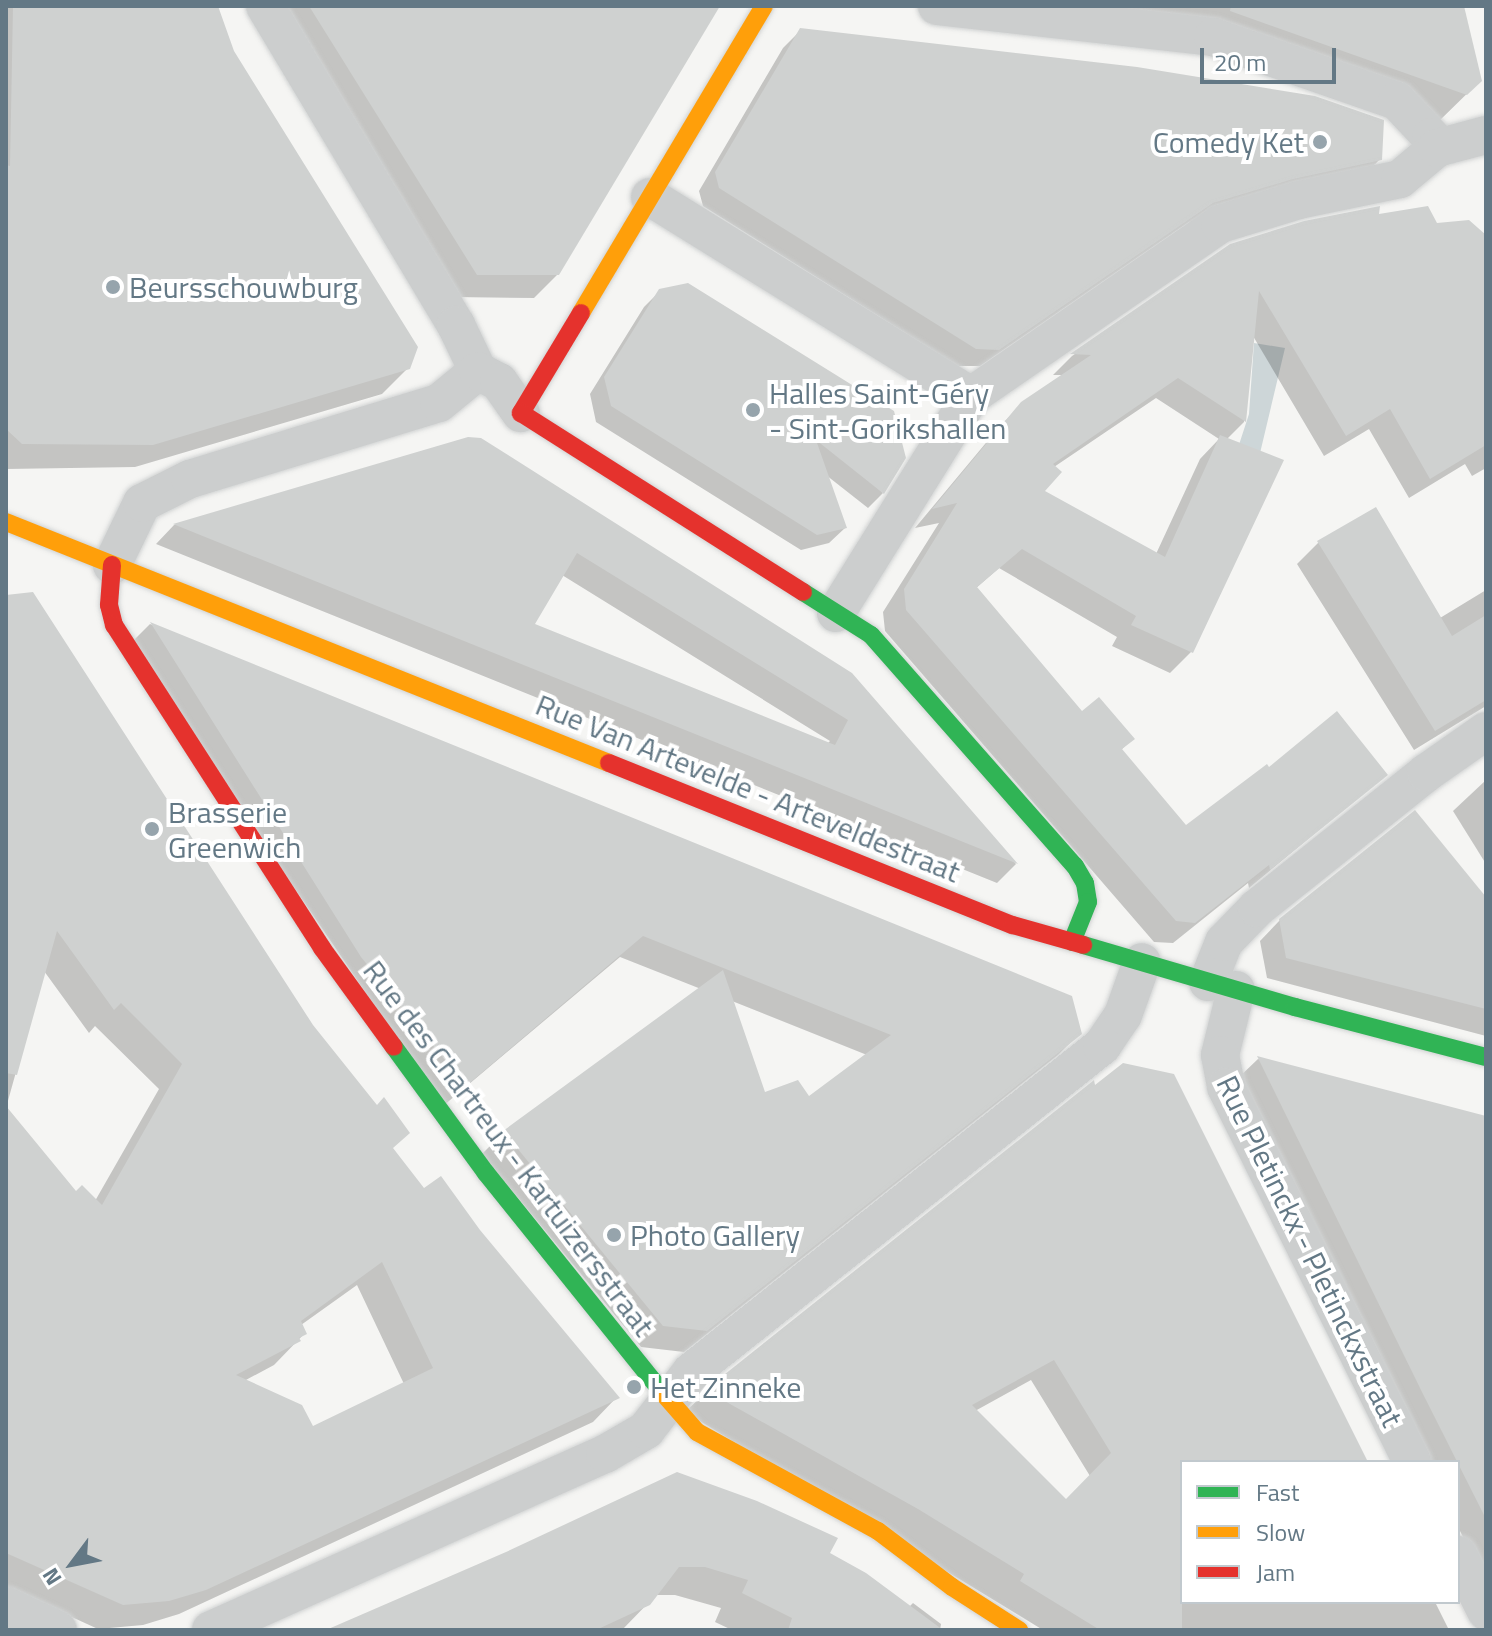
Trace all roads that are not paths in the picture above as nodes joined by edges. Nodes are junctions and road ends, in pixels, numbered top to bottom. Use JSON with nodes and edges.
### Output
{"nodes":[{"id":1,"x":265,"y":6,"type":"edge"},
{"id":2,"x":764,"y":6,"type":"edge"},
{"id":3,"x":937,"y":6,"type":"edge"},
{"id":4,"x":1486,"y":135,"type":"edge"},
{"id":5,"x":1437,"y":148,"type":"junction"},
{"id":6,"x":650,"y":197,"type":"junction"},
{"id":7,"x":478,"y":371,"type":"junction"},
{"id":8,"x":971,"y":396,"type":"junction"},
{"id":9,"x":521,"y":413,"type":"junction"},
{"id":10,"x":6,"y":522,"type":"edge"},
{"id":11,"x":112,"y":565,"type":"junction"},
{"id":12,"x":836,"y":613,"type":"junction"},
{"id":13,"x":1486,"y":731,"type":"edge"},
{"id":14,"x":1072,"y":942,"type":"junction"},
{"id":15,"x":1142,"y":962,"type":"junction"},
{"id":16,"x":1222,"y":986,"type":"junction"},
{"id":17,"x":1486,"y":1057,"type":"edge"},
{"id":18,"x":667,"y":1399,"type":"junction"},
{"id":19,"x":1411,"y":1460,"type":"edge"},
{"id":20,"x":1460,"y":1559,"type":"edge"},
{"id":21,"x":1486,"y":1611,"type":"edge"},
{"id":22,"x":998,"y":1625,"type":"edge"},
{"id":23,"x":211,"y":1630,"type":"edge"}],
"edges":[{"from":1,"to":7,"type":"street"},
{"from":2,"to":6,"type":"street"},
{"from":3,"to":5,"type":"street"},
{"from":4,"to":5,"type":"street"},
{"from":5,"to":8,"type":"street"},
{"from":6,"to":8,"type":"street"},
{"from":6,"to":9,"type":"street"},
{"from":7,"to":9,"type":"street"},
{"from":7,"to":11,"type":"street"},
{"from":8,"to":12,"type":"street"},
{"from":9,"to":12,"type":"street"},
{"from":10,"to":11,"type":"street","name":"Rue Van Artevelde - Arteveldestraat"},
{"from":11,"to":14,"type":"street","name":"Rue Van Artevelde - Arteveldestraat"},
{"from":11,"to":18,"type":"street","name":"Rue des Chartreux - Kartuizersstraat"},
{"from":12,"to":14,"type":"street"},
{"from":13,"to":16,"type":"street","name":"Rue Pletinckx - Pletinckxstraat"},
{"from":14,"to":15,"type":"street","name":"Rue Van Artevelde - Arteveldestraat"},
{"from":15,"to":16,"type":"street","name":"Rue Van Artevelde - Arteveldestraat"},
{"from":15,"to":18,"type":"street"},
{"from":16,"to":17,"type":"street","name":"Rue Van Artevelde - Arteveldestraat"},
{"from":16,"to":19,"type":"street","name":"Rue Pletinckx - Pletinckxstraat"},
{"from":18,"to":22,"type":"street","name":"Rue des Chartreux - Kartuizersstraat"},
{"from":18,"to":23,"type":"street"},
{"from":20,"to":21,"type":"street"}]}
